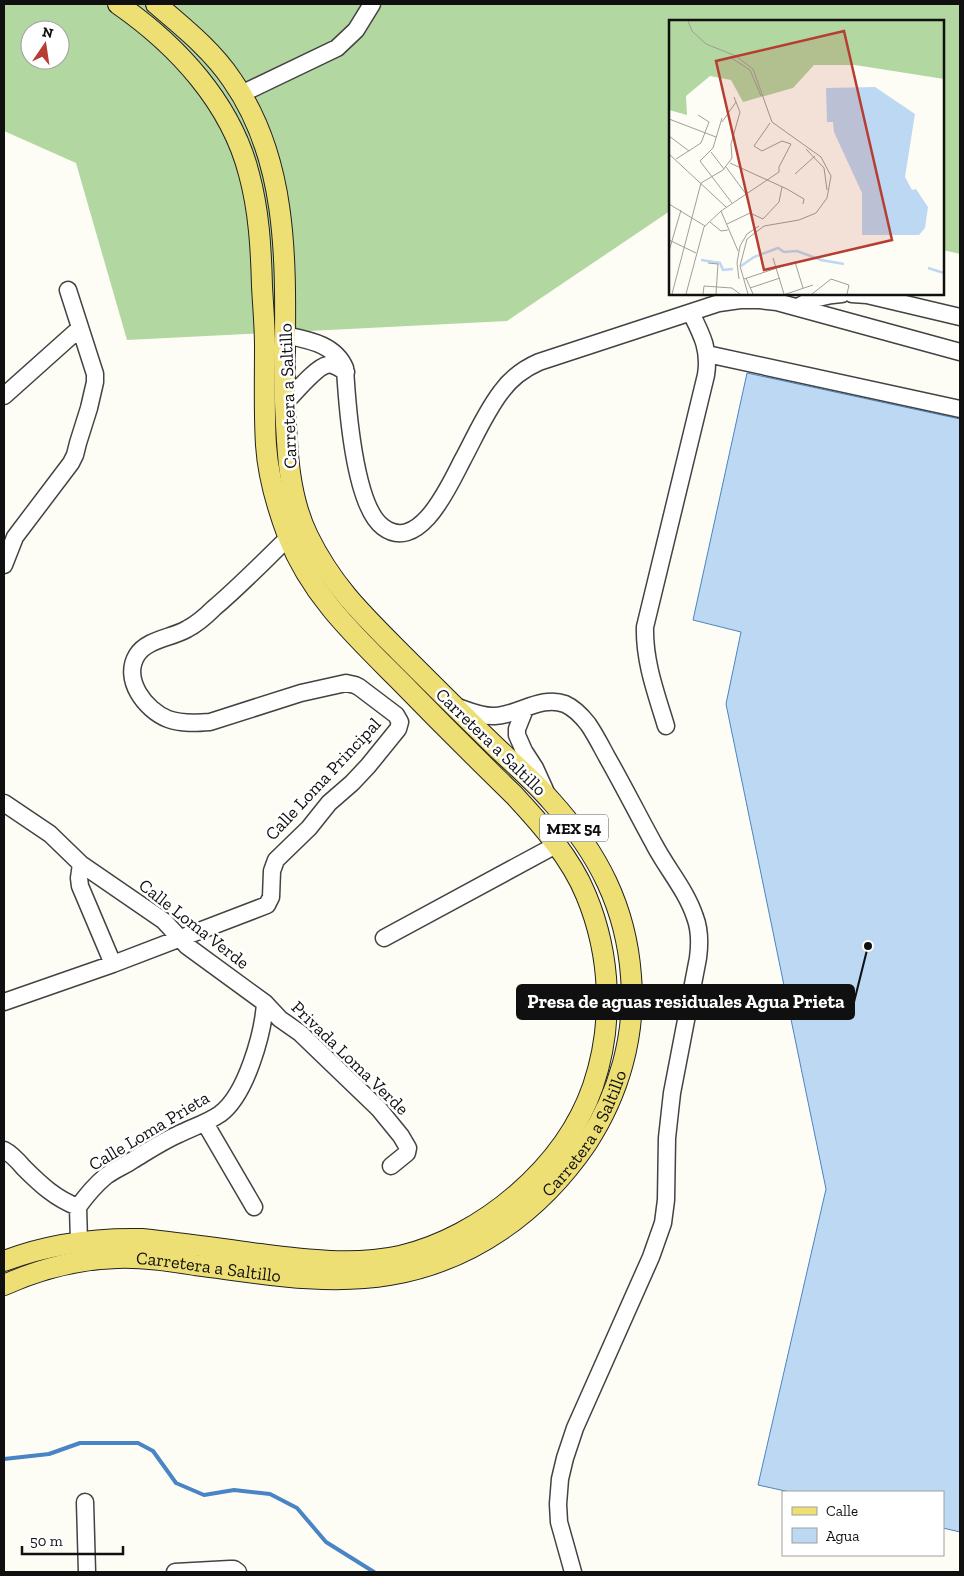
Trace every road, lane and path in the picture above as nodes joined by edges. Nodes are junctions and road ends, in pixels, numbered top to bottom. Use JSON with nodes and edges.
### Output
{"nodes":[{"id":1,"x":118,"y":4,"type":"edge"},
{"id":2,"x":156,"y":4,"type":"edge"},
{"id":3,"x":372,"y":4,"type":"edge"},
{"id":4,"x":241,"y":94,"type":"junction"},
{"id":5,"x":68,"y":290,"type":"dead end"},
{"id":6,"x":832,"y":295,"type":"edge"},
{"id":7,"x":867,"y":295,"type":"edge"},
{"id":8,"x":798,"y":307,"type":"junction"},
{"id":9,"x":691,"y":312,"type":"junction"},
{"id":10,"x":960,"y":317,"type":"edge"},
{"id":11,"x":80,"y":328,"type":"junction"},
{"id":12,"x":285,"y":335,"type":"junction"},
{"id":13,"x":960,"y":352,"type":"edge"},
{"id":14,"x":707,"y":354,"type":"junction"},
{"id":15,"x":346,"y":372,"type":"junction"},
{"id":16,"x":4,"y":396,"type":"edge"},
{"id":17,"x":286,"y":403,"type":"junction"},
{"id":18,"x":960,"y":409,"type":"edge"},
{"id":19,"x":289,"y":537,"type":"junction"},
{"id":20,"x":4,"y":565,"type":"edge"},
{"id":21,"x":453,"y":706,"type":"junction"},
{"id":22,"x":525,"y":709,"type":"junction"},
{"id":23,"x":666,"y":726,"type":"dead end"},
{"id":24,"x":548,"y":797,"type":"junction"},
{"id":25,"x":4,"y":803,"type":"edge"},
{"id":26,"x":556,"y":846,"type":"junction"},
{"id":27,"x":81,"y":864,"type":"junction"},
{"id":28,"x":179,"y":938,"type":"junction"},
{"id":29,"x":384,"y":938,"type":"dead end"},
{"id":30,"x":113,"y":964,"type":"junction"},
{"id":31,"x":4,"y":1002,"type":"edge"},
{"id":32,"x":265,"y":1003,"type":"junction"},
{"id":33,"x":205,"y":1123,"type":"junction"},
{"id":34,"x":4,"y":1150,"type":"edge"},
{"id":35,"x":391,"y":1166,"type":"dead end"},
{"id":36,"x":78,"y":1207,"type":"junction"},
{"id":37,"x":254,"y":1207,"type":"dead end"},
{"id":38,"x":79,"y":1242,"type":"junction"},
{"id":39,"x":4,"y":1261,"type":"edge"},
{"id":40,"x":4,"y":1285,"type":"edge"},
{"id":41,"x":85,"y":1502,"type":"dead end"},
{"id":42,"x":87,"y":1572,"type":"edge"},
{"id":43,"x":176,"y":1572,"type":"edge"},
{"id":44,"x":238,"y":1572,"type":"edge"},
{"id":45,"x":573,"y":1572,"type":"edge"}],
"edges":[{"from":1,"to":19,"type":"main road","name":"Carretera a Saltillo","number":"MEX 54"},
{"from":2,"to":4,"type":"main road","name":"Carretera a Saltillo","number":"MEX 54"},
{"from":3,"to":4,"type":"street"},
{"from":4,"to":12,"type":"main road","name":"Carretera a Saltillo","number":"MEX 54"},
{"from":5,"to":11,"type":"street"},
{"from":6,"to":8,"type":"street"},
{"from":7,"to":10,"type":"street"},
{"from":8,"to":9,"type":"street"},
{"from":8,"to":13,"type":"street"},
{"from":9,"to":14,"type":"street"},
{"from":9,"to":15,"type":"street"},
{"from":11,"to":16,"type":"street"},
{"from":11,"to":20,"type":"street"},
{"from":12,"to":15,"type":"street"},
{"from":12,"to":17,"type":"main road","name":"Carretera a Saltillo","number":"MEX 54"},
{"from":14,"to":18,"type":"street"},
{"from":14,"to":23,"type":"street"},
{"from":15,"to":17,"type":"street"},
{"from":17,"to":21,"type":"main road","name":"Carretera a Saltillo","number":"MEX 54"},
{"from":19,"to":26,"type":"main road","name":"Carretera a Saltillo","number":"MEX 54"},
{"from":19,"to":28,"type":"street","name":"Calle Loma Principal"},
{"from":21,"to":22,"type":"street"},
{"from":21,"to":24,"type":"main road","name":"Carretera a Saltillo","number":"MEX 54"},
{"from":22,"to":24,"type":"street"},
{"from":22,"to":45,"type":"street"},
{"from":24,"to":40,"type":"main road","name":"Carretera a Saltillo","number":"MEX 54"},
{"from":25,"to":27,"type":"street","name":"Calle Loma Verde"},
{"from":26,"to":29,"type":"street"},
{"from":26,"to":38,"type":"main road","name":"Carretera a Saltillo","number":"MEX 54"},
{"from":27,"to":28,"type":"street","name":"Calle Loma Verde"},
{"from":27,"to":30,"type":"street"},
{"from":28,"to":30,"type":"street","name":"Calle Loma Principal"},
{"from":28,"to":32,"type":"street","name":"Calle Loma Verde"},
{"from":30,"to":31,"type":"street","name":"Calle Loma Principal"},
{"from":32,"to":33,"type":"street","name":"Calle Loma Prieta"},
{"from":32,"to":35,"type":"street","name":"Privada Loma Verde"},
{"from":33,"to":36,"type":"street","name":"Calle Loma Prieta"},
{"from":33,"to":37,"type":"street"},
{"from":34,"to":36,"type":"street"},
{"from":36,"to":38,"type":"street"},
{"from":38,"to":39,"type":"main road","name":"Carretera a Saltillo","number":"MEX 54"},
{"from":41,"to":42,"type":"street"},
{"from":43,"to":44,"type":"street"}]}
